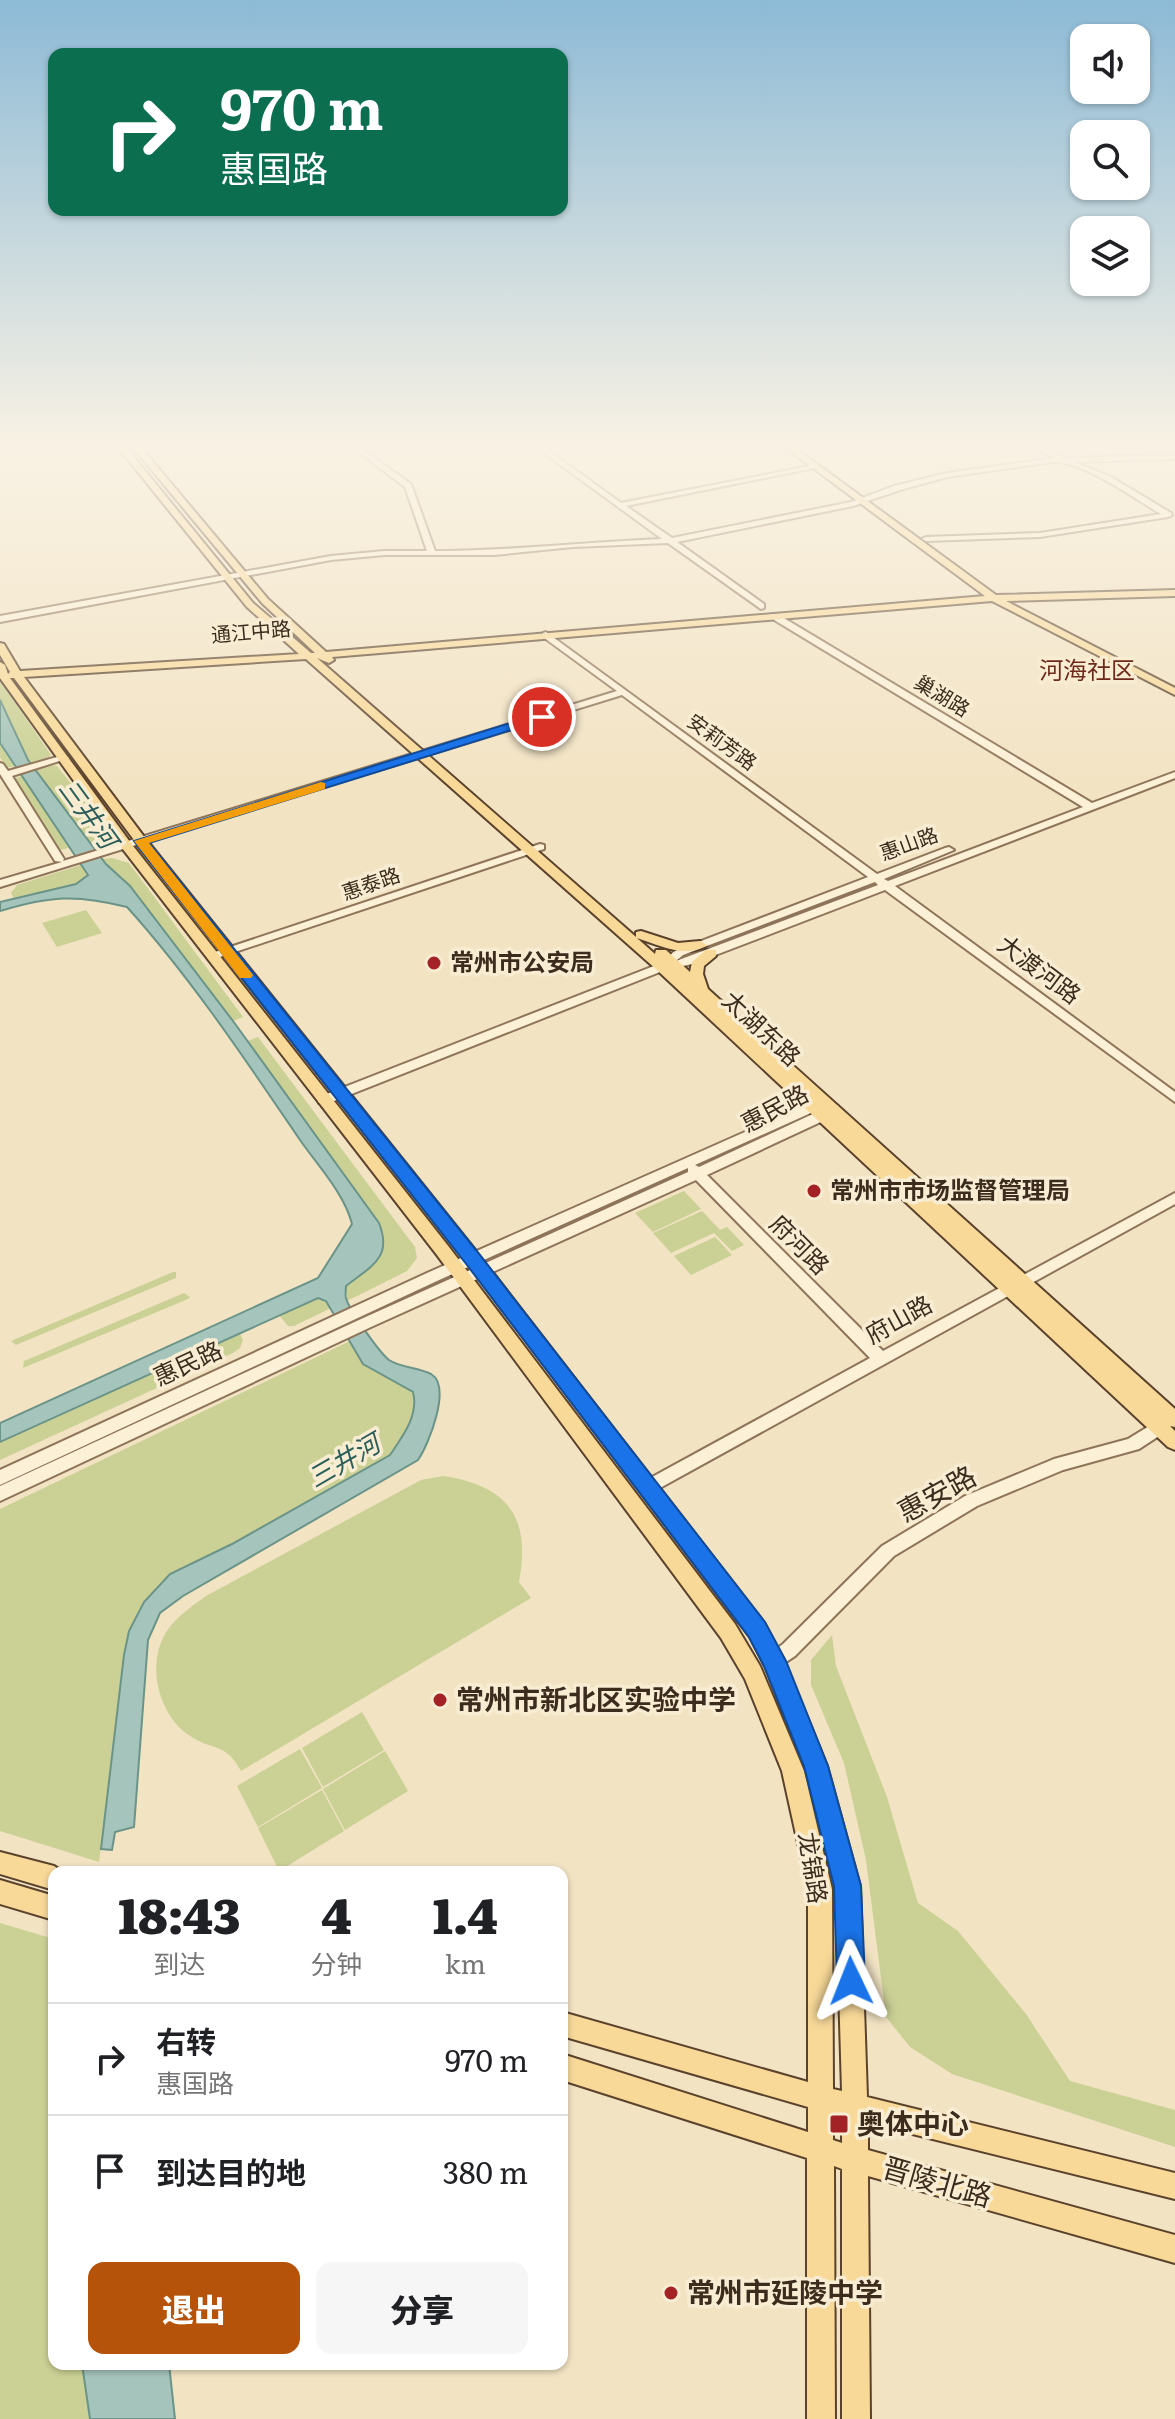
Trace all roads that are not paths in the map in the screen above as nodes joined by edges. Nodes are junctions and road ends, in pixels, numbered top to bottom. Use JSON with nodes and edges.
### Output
{"nodes":[{"id":1,"x":212,"y":558,"type":"edge"},
{"id":2,"x":229,"y":558,"type":"edge"},
{"id":3,"x":332,"y":558,"type":"edge"},
{"id":4,"x":694,"y":558,"type":"edge"},
{"id":5,"x":940,"y":558,"type":"edge"},
{"id":6,"x":950,"y":558,"type":"edge"},
{"id":7,"x":242,"y":574,"type":"junction"},
{"id":8,"x":227,"y":577,"type":"junction"},
{"id":9,"x":1175,"y":583,"type":"edge"},
{"id":10,"x":982,"y":590,"type":"junction"},
{"id":11,"x":995,"y":593,"type":"junction"},
{"id":12,"x":1175,"y":593,"type":"edge"},
{"id":13,"x":1006,"y":597,"type":"junction"},
{"id":14,"x":761,"y":606,"type":"junction"},
{"id":15,"x":774,"y":616,"type":"junction"},
{"id":16,"x":0,"y":619,"type":"edge"},
{"id":17,"x":546,"y":635,"type":"junction"},
{"id":18,"x":0,"y":646,"type":"edge"},
{"id":19,"x":295,"y":646,"type":"junction"},
{"id":20,"x":312,"y":650,"type":"junction"},
{"id":21,"x":323,"y":655,"type":"junction"},
{"id":22,"x":2,"y":668,"type":"edge"},
{"id":23,"x":69,"y":673,"type":"junction"},
{"id":24,"x":18,"y":675,"type":"junction"},
{"id":25,"x":1175,"y":685,"type":"edge"},
{"id":26,"x":624,"y":692,"type":"junction"},
{"id":27,"x":1175,"y":692,"type":"edge"},
{"id":28,"x":33,"y":694,"type":"junction"},
{"id":29,"x":425,"y":752,"type":"junction"},
{"id":30,"x":64,"y":758,"type":"junction"},
{"id":31,"x":1175,"y":768,"type":"edge"},
{"id":32,"x":7,"y":771,"type":"edge"},
{"id":33,"x":1175,"y":775,"type":"edge"},
{"id":34,"x":1087,"y":804,"type":"junction"},
{"id":35,"x":131,"y":840,"type":"junction"},
{"id":36,"x":535,"y":848,"type":"junction"},
{"id":37,"x":69,"y":858,"type":"junction"},
{"id":38,"x":0,"y":877,"type":"edge"},
{"id":39,"x":882,"y":881,"type":"junction"},
{"id":40,"x":0,"y":884,"type":"edge"},
{"id":41,"x":641,"y":935,"type":"junction"},
{"id":42,"x":705,"y":949,"type":"junction"},
{"id":43,"x":220,"y":954,"type":"junction"},
{"id":44,"x":669,"y":964,"type":"junction"},
{"id":45,"x":703,"y":990,"type":"junction"},
{"id":46,"x":332,"y":1097,"type":"junction"},
{"id":47,"x":1175,"y":1098,"type":"edge"},
{"id":48,"x":821,"y":1110,"type":"junction"},
{"id":49,"x":693,"y":1169,"type":"junction"},
{"id":50,"x":1175,"y":1198,"type":"edge"},
{"id":51,"x":469,"y":1270,"type":"junction"},
{"id":52,"x":1024,"y":1279,"type":"junction"},
{"id":53,"x":1006,"y":1288,"type":"junction"},
{"id":54,"x":338,"y":1329,"type":"junction"},
{"id":55,"x":880,"y":1358,"type":"junction"},
{"id":56,"x":1167,"y":1424,"type":"edge"},
{"id":57,"x":1175,"y":1442,"type":"edge"},
{"id":58,"x":0,"y":1478,"type":"edge"},
{"id":59,"x":649,"y":1487,"type":"junction"},
{"id":60,"x":0,"y":1494,"type":"edge"},
{"id":61,"x":774,"y":1661,"type":"junction"},
{"id":62,"x":0,"y":1863,"type":"edge"},
{"id":63,"x":48,"y":1876,"type":"edge"},
{"id":64,"x":0,"y":1892,"type":"edge"},
{"id":65,"x":48,"y":1906,"type":"edge"},
{"id":66,"x":568,"y":2026,"type":"edge"},
{"id":67,"x":568,"y":2069,"type":"edge"},
{"id":68,"x":823,"y":2099,"type":"junction"},
{"id":69,"x":855,"y":2107,"type":"junction"},
{"id":70,"x":822,"y":2150,"type":"junction"},
{"id":71,"x":854,"y":2158,"type":"junction"},
{"id":72,"x":1175,"y":2186,"type":"edge"},
{"id":73,"x":1175,"y":2249,"type":"edge"},
{"id":74,"x":821,"y":2419,"type":"edge"},
{"id":75,"x":856,"y":2419,"type":"edge"}],
"edges":[{"from":1,"to":8,"type":"main road"},
{"from":2,"to":7,"type":"main road"},
{"from":3,"to":7,"type":"street"},
{"from":4,"to":14,"type":"street"},
{"from":5,"to":10,"type":"main road"},
{"from":6,"to":11,"type":"main road"},
{"from":7,"to":8,"type":"street"},
{"from":7,"to":20,"type":"main road"},
{"from":8,"to":16,"type":"street"},
{"from":8,"to":19,"type":"main road"},
{"from":9,"to":11,"type":"main road","name":"通江中路"},
{"from":10,"to":11,"type":"main road"},
{"from":10,"to":14,"type":"main road","name":"通江中路"},
{"from":11,"to":13,"type":"main road"},
{"from":11,"to":15,"type":"main road","name":"通江中路"},
{"from":11,"to":27,"type":"main road"},
{"from":12,"to":13,"type":"main road"},
{"from":13,"to":25,"type":"main road"},
{"from":14,"to":20,"type":"main road","name":"通江中路"},
{"from":15,"to":17,"type":"main road","name":"通江中路"},
{"from":15,"to":34,"type":"street","name":"巢湖路"},
{"from":17,"to":21,"type":"main road","name":"通江中路"},
{"from":17,"to":26,"type":"street","name":"安莉芳路"},
{"from":18,"to":22,"type":"main road","name":"龙锦路"},
{"from":19,"to":20,"type":"main road"},
{"from":19,"to":22,"type":"main road","name":"通江中路"},
{"from":20,"to":21,"type":"main road","name":"通江中路"},
{"from":20,"to":23,"type":"main road","name":"通江中路"},
{"from":20,"to":29,"type":"main road","name":"太湖东路"},
{"from":21,"to":29,"type":"main road","name":"太湖东路"},
{"from":22,"to":24,"type":"main road"},
{"from":22,"to":30,"type":"main road","name":"龙锦路"},
{"from":23,"to":24,"type":"main road","name":"通江中路"},
{"from":23,"to":28,"type":"main road"},
{"from":24,"to":28,"type":"main road"},
{"from":26,"to":29,"type":"street"},
{"from":26,"to":39,"type":"street","name":"安莉芳路"},
{"from":28,"to":35,"type":"main road"},
{"from":29,"to":35,"type":"street"},
{"from":29,"to":36,"type":"main road","name":"太湖东路"},
{"from":30,"to":32,"type":"street"},
{"from":30,"to":35,"type":"main road","name":"龙锦路"},
{"from":31,"to":34,"type":"street","name":"惠山路"},
{"from":32,"to":37,"type":"street"},
{"from":33,"to":34,"type":"street","name":"惠山路"},
{"from":34,"to":39,"type":"street","name":"惠山路"},
{"from":35,"to":37,"type":"street"},
{"from":35,"to":43,"type":"main road","name":"龙锦路"},
{"from":36,"to":41,"type":"main road","name":"太湖东路"},
{"from":36,"to":43,"type":"street","name":"惠泰路"},
{"from":36,"to":44,"type":"main road","name":"太湖东路"},
{"from":37,"to":38,"type":"street"},
{"from":37,"to":40,"type":"street"},
{"from":39,"to":42,"type":"street","name":"惠山路"},
{"from":39,"to":47,"type":"street","name":"大渡河路"},
{"from":41,"to":42,"type":"main road"},
{"from":41,"to":44,"type":"main road","name":"太湖东路"},
{"from":42,"to":44,"type":"street","name":"惠山路"},
{"from":42,"to":45,"type":"main road"},
{"from":43,"to":46,"type":"main road","name":"龙锦路"},
{"from":44,"to":45,"type":"main road","name":"太湖东路"},
{"from":44,"to":46,"type":"street","name":"惠山路"},
{"from":44,"to":48,"type":"main road","name":"太湖东路"},
{"from":45,"to":48,"type":"main road","name":"太湖东路"},
{"from":46,"to":51,"type":"main road","name":"龙锦路"},
{"from":48,"to":49,"type":"street","name":"惠民路"},
{"from":48,"to":52,"type":"main road","name":"太湖东路"},
{"from":48,"to":53,"type":"main road","name":"太湖东路"},
{"from":49,"to":51,"type":"street","name":"惠民路"},
{"from":49,"to":55,"type":"street","name":"府河路"},
{"from":50,"to":52,"type":"street","name":"府山路"},
{"from":51,"to":54,"type":"street","name":"惠民路"},
{"from":51,"to":59,"type":"main road","name":"龙锦路"},
{"from":51,"to":68,"type":"main road","name":"龙锦路"},
{"from":52,"to":53,"type":"street","name":"府山路"},
{"from":52,"to":56,"type":"main road","name":"太湖东路"},
{"from":53,"to":55,"type":"street","name":"府山路"},
{"from":53,"to":56,"type":"main road","name":"太湖东路"},
{"from":54,"to":58,"type":"street","name":"惠民路"},
{"from":54,"to":60,"type":"street","name":"惠民路"},
{"from":55,"to":59,"type":"street","name":"府山路"},
{"from":56,"to":57,"type":"main road","name":"太湖东路"},
{"from":56,"to":61,"type":"street","name":"惠安路"},
{"from":59,"to":61,"type":"main road","name":"龙锦路"},
{"from":61,"to":69,"type":"main road","name":"龙锦路"},
{"from":62,"to":63,"type":"main road"},
{"from":64,"to":65,"type":"main road"},
{"from":66,"to":68,"type":"main road","name":"晋陵北路"},
{"from":67,"to":70,"type":"main road","name":"晋陵北路"},
{"from":68,"to":69,"type":"main road","name":"晋陵北路"},
{"from":68,"to":70,"type":"main road","name":"龙锦路"},
{"from":69,"to":71,"type":"main road","name":"龙锦路"},
{"from":69,"to":72,"type":"main road","name":"晋陵北路"},
{"from":70,"to":71,"type":"main road","name":"晋陵北路"},
{"from":70,"to":74,"type":"main road","name":"龙锦路"},
{"from":71,"to":73,"type":"main road","name":"晋陵北路"},
{"from":71,"to":75,"type":"main road","name":"龙锦路"}]}
